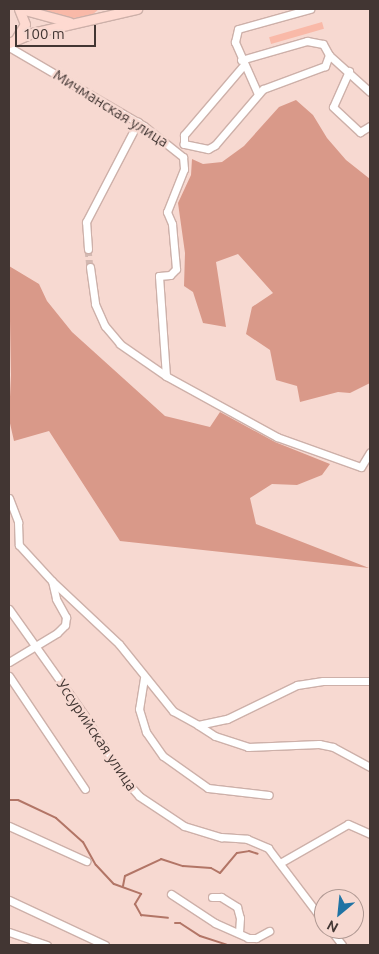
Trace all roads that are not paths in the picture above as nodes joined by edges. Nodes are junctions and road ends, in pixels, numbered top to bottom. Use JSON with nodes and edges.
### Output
{"nodes":[{"id":1,"x":20,"y":9,"type":"edge"},
{"id":2,"x":137,"y":9,"type":"edge"},
{"id":3,"x":310,"y":9,"type":"edge"},
{"id":4,"x":109,"y":11,"type":"edge"},
{"id":5,"x":81,"y":20,"type":"junction"},
{"id":6,"x":10,"y":43,"type":"edge"},
{"id":7,"x":329,"y":55,"type":"junction"},
{"id":8,"x":242,"y":63,"type":"junction"},
{"id":9,"x":349,"y":71,"type":"junction"},
{"id":10,"x":370,"y":92,"type":"edge"},
{"id":11,"x":258,"y":94,"type":"junction"},
{"id":12,"x":138,"y":122,"type":"junction"},
{"id":13,"x":370,"y":126,"type":"edge"},
{"id":14,"x":88,"y":249,"type":"tunnel mouth"},
{"id":15,"x":90,"y":267,"type":"tunnel mouth"},
{"id":16,"x":166,"y":376,"type":"junction"},
{"id":17,"x":370,"y":452,"type":"edge"},
{"id":18,"x":9,"y":498,"type":"edge"},
{"id":19,"x":52,"y":581,"type":"junction"},
{"id":20,"x":9,"y":608,"type":"edge"},
{"id":21,"x":35,"y":647,"type":"junction"},
{"id":22,"x":9,"y":662,"type":"edge"},
{"id":23,"x":9,"y":676,"type":"edge"},
{"id":24,"x":144,"y":678,"type":"junction"},
{"id":25,"x":370,"y":681,"type":"edge"},
{"id":26,"x":198,"y":725,"type":"junction"},
{"id":27,"x":370,"y":767,"type":"edge"},
{"id":28,"x":85,"y":789,"type":"dead end"},
{"id":29,"x":269,"y":795,"type":"dead end"},
{"id":30,"x":9,"y":826,"type":"edge"},
{"id":31,"x":370,"y":834,"type":"edge"},
{"id":32,"x":86,"y":861,"type":"dead end"},
{"id":33,"x":280,"y":863,"type":"junction"},
{"id":34,"x":171,"y":894,"type":"dead end"},
{"id":35,"x":212,"y":898,"type":"dead end"},
{"id":36,"x":9,"y":900,"type":"edge"},
{"id":37,"x":314,"y":903,"type":"edge"},
{"id":38,"x":269,"y":931,"type":"dead end"},
{"id":39,"x":9,"y":932,"type":"edge"},
{"id":40,"x":239,"y":933,"type":"junction"},
{"id":41,"x":47,"y":945,"type":"edge"},
{"id":42,"x":104,"y":945,"type":"edge"}],
"edges":[{"from":1,"to":5,"type":"main road"},
{"from":1,"to":6,"type":"main road"},
{"from":2,"to":4,"type":"main road"},
{"from":3,"to":8,"type":"street"},
{"from":4,"to":5,"type":"main road"},
{"from":5,"to":6,"type":"main road"},
{"from":6,"to":12,"type":"street","name":"Мичманская улица"},
{"from":7,"to":8,"type":"street"},
{"from":7,"to":9,"type":"street"},
{"from":7,"to":11,"type":"street"},
{"from":8,"to":11,"type":"street"},
{"from":8,"to":11,"type":"street"},
{"from":9,"to":10,"type":"street"},
{"from":9,"to":13,"type":"street"},
{"from":12,"to":14,"type":"street"},
{"from":12,"to":16,"type":"street","name":"Мичманская улица"},
{"from":15,"to":16,"type":"street"},
{"from":16,"to":17,"type":"street"},
{"from":18,"to":19,"type":"street"},
{"from":19,"to":21,"type":"street"},
{"from":19,"to":24,"type":"street"},
{"from":20,"to":21,"type":"street","name":"Уссурийская улица"},
{"from":21,"to":22,"type":"street"},
{"from":21,"to":33,"type":"street","name":"Уссурийская улица"},
{"from":23,"to":28,"type":"street"},
{"from":24,"to":26,"type":"street"},
{"from":24,"to":29,"type":"street"},
{"from":25,"to":26,"type":"street"},
{"from":26,"to":27,"type":"street"},
{"from":30,"to":32,"type":"street"},
{"from":31,"to":33,"type":"street"},
{"from":33,"to":37,"type":"street"},
{"from":34,"to":40,"type":"street"},
{"from":35,"to":40,"type":"street"},
{"from":36,"to":42,"type":"street"},
{"from":38,"to":40,"type":"street"},
{"from":39,"to":41,"type":"street"}]}
